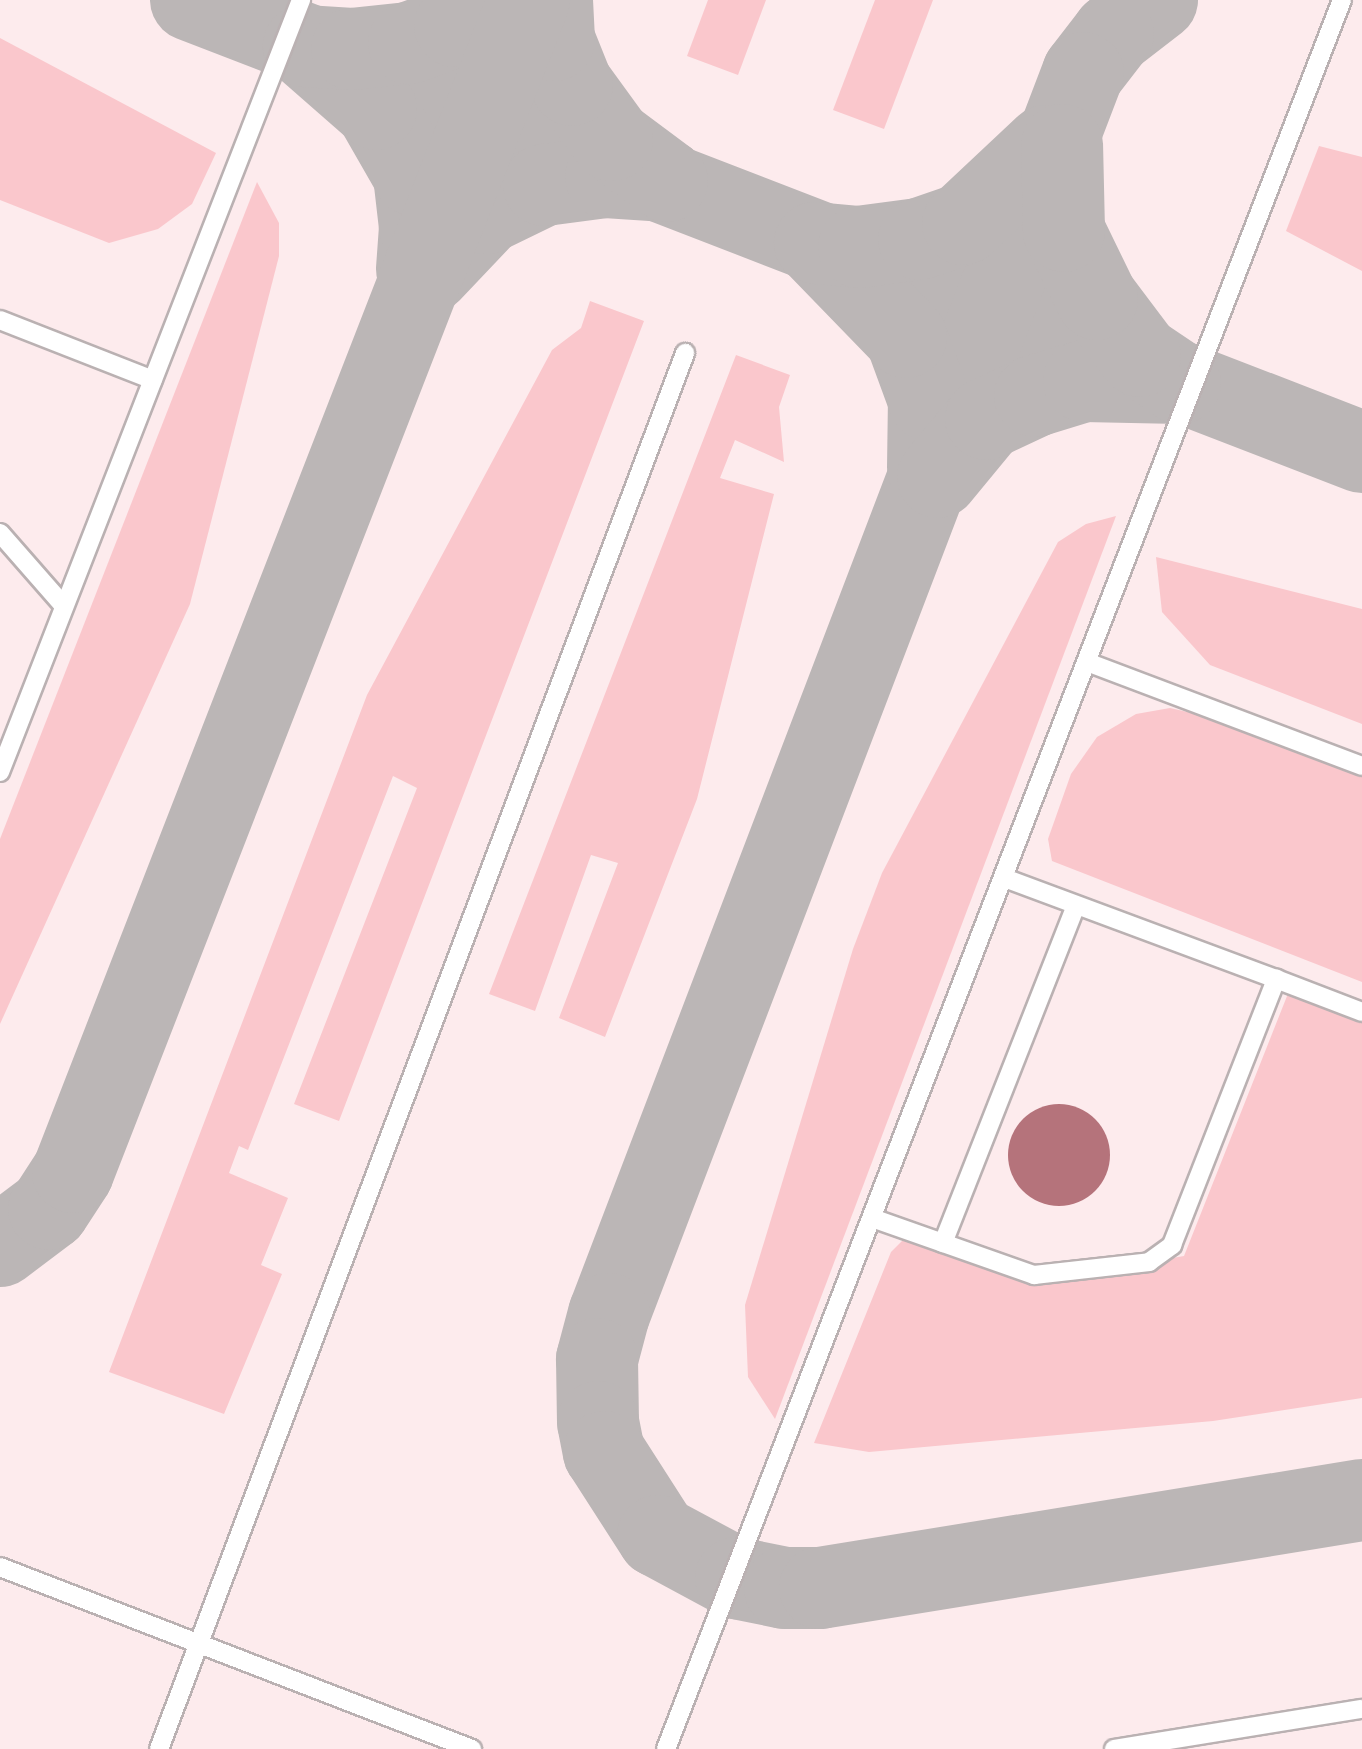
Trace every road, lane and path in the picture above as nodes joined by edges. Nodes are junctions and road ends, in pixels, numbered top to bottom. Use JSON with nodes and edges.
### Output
{"nodes":[{"id":1,"x":301,"y":0,"type":"edge"},
{"id":2,"x":1342,"y":0,"type":"edge"},
{"id":3,"x":0,"y":320,"type":"edge"},
{"id":4,"x":685,"y":353,"type":"dead end"},
{"id":5,"x":153,"y":380,"type":"junction"},
{"id":6,"x":0,"y":533,"type":"edge"},
{"id":7,"x":64,"y":607,"type":"junction"},
{"id":8,"x":1087,"y":662,"type":"junction"},
{"id":9,"x":1362,"y":766,"type":"edge"},
{"id":10,"x":0,"y":772,"type":"edge"},
{"id":11,"x":1005,"y":878,"type":"junction"},
{"id":12,"x":1076,"y":906,"type":"junction"},
{"id":13,"x":1276,"y":979,"type":"junction"},
{"id":14,"x":1362,"y":1012,"type":"edge"},
{"id":15,"x":872,"y":1218,"type":"junction"},
{"id":16,"x":943,"y":1243,"type":"junction"},
{"id":17,"x":0,"y":1567,"type":"edge"},
{"id":18,"x":203,"y":1644,"type":"junction"},
{"id":19,"x":1362,"y":1709,"type":"edge"},
{"id":20,"x":159,"y":1749,"type":"edge"},
{"id":21,"x":472,"y":1749,"type":"edge"},
{"id":22,"x":666,"y":1749,"type":"edge"},
{"id":23,"x":1114,"y":1749,"type":"edge"}],
"edges":[{"from":1,"to":5,"type":"lane"},
{"from":2,"to":8,"type":"lane"},
{"from":3,"to":5,"type":"lane"},
{"from":4,"to":18,"type":"lane"},
{"from":5,"to":7,"type":"lane"},
{"from":6,"to":7,"type":"lane"},
{"from":7,"to":10,"type":"lane"},
{"from":8,"to":9,"type":"lane"},
{"from":8,"to":11,"type":"lane"},
{"from":11,"to":12,"type":"lane"},
{"from":11,"to":15,"type":"lane"},
{"from":12,"to":13,"type":"lane"},
{"from":12,"to":16,"type":"lane"},
{"from":13,"to":14,"type":"lane"},
{"from":13,"to":16,"type":"lane"},
{"from":15,"to":16,"type":"lane"},
{"from":15,"to":22,"type":"lane"},
{"from":17,"to":18,"type":"lane"},
{"from":18,"to":20,"type":"lane"},
{"from":18,"to":21,"type":"lane"},
{"from":19,"to":23,"type":"lane"}]}
